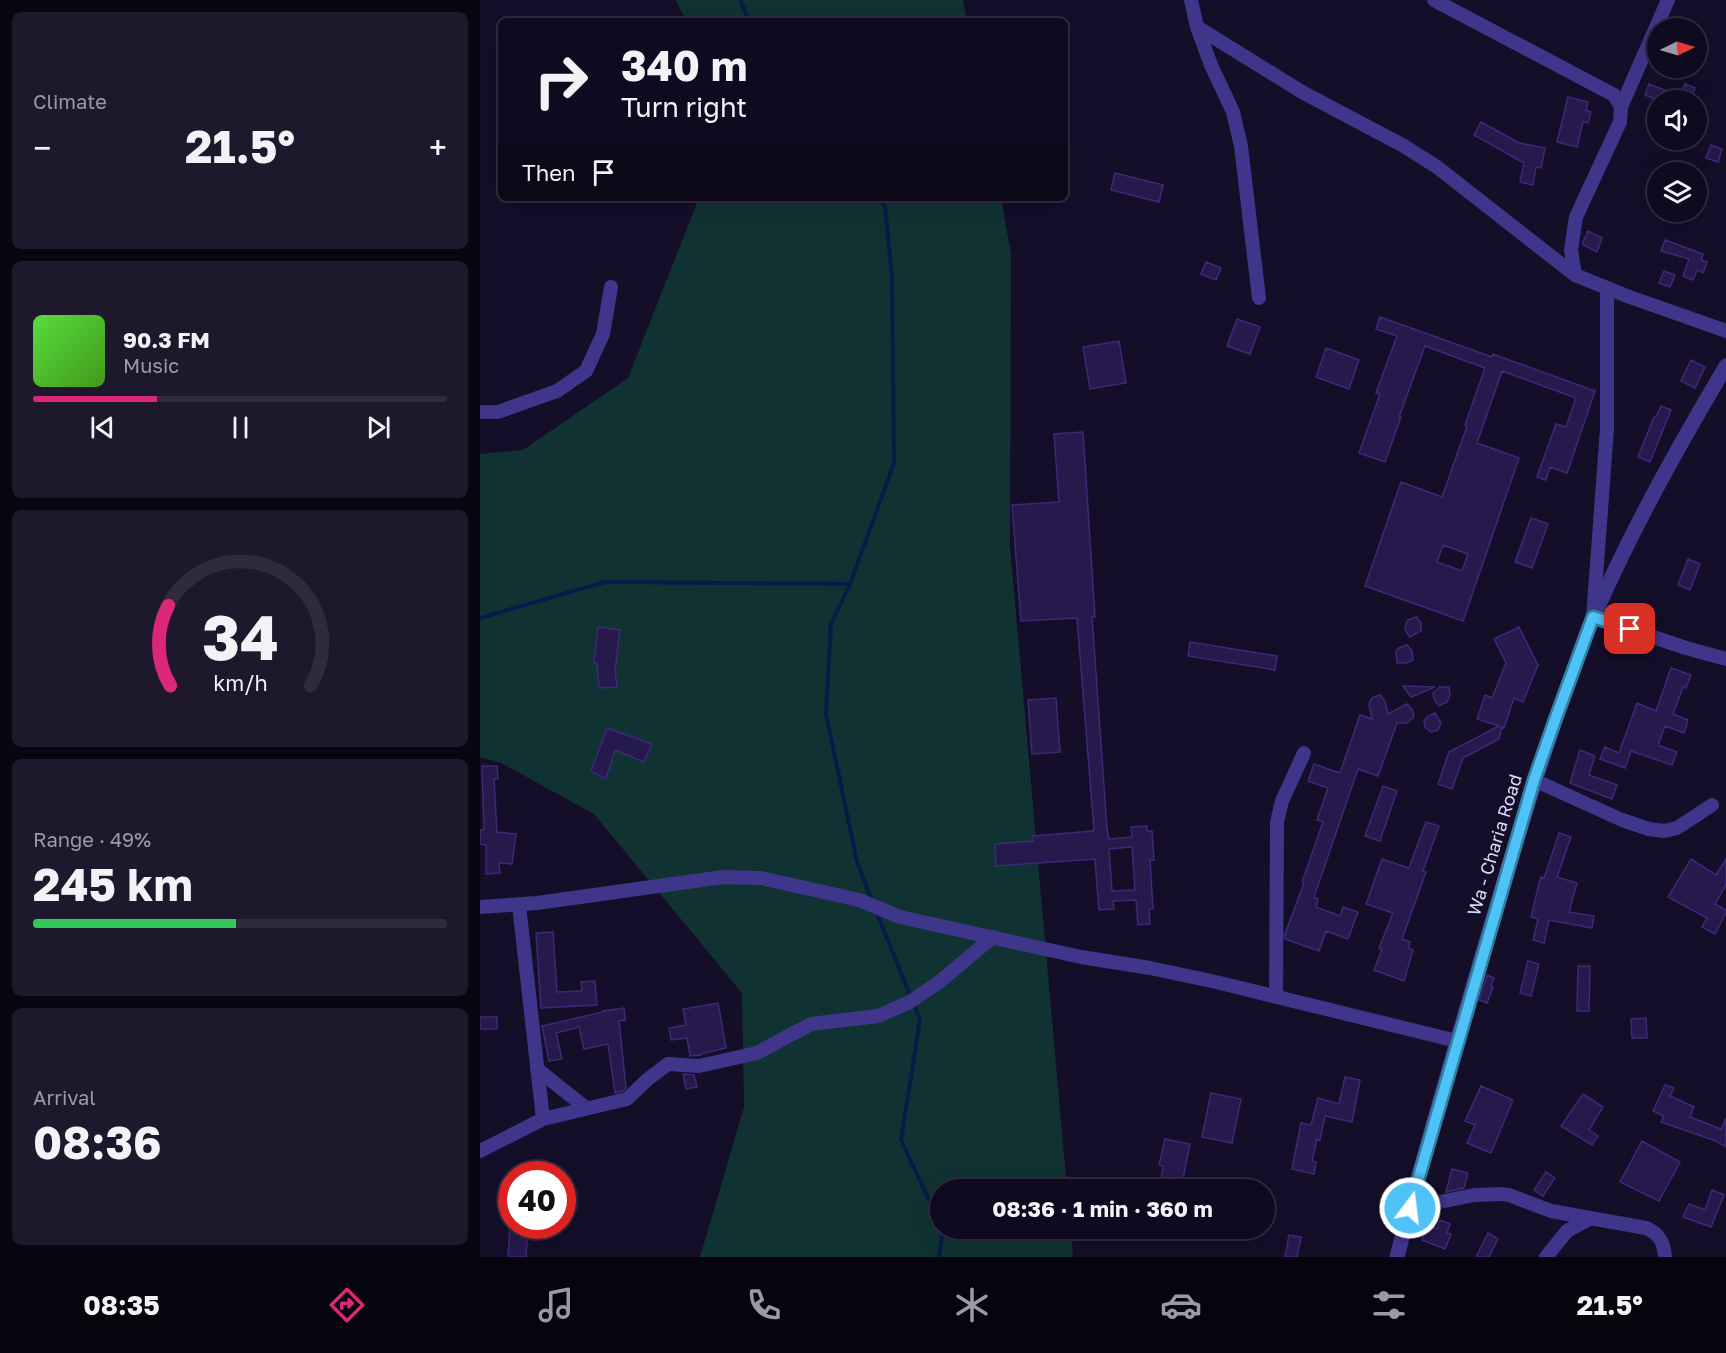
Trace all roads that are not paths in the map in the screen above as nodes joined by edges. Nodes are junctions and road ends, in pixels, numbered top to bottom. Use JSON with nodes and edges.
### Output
{"nodes":[{"id":1,"x":1191,"y":0,"type":"edge"},
{"id":2,"x":1434,"y":0,"type":"edge"},
{"id":3,"x":1668,"y":0,"type":"edge"},
{"id":4,"x":1197,"y":27,"type":"junction"},
{"id":5,"x":1621,"y":107,"type":"junction"},
{"id":6,"x":1575,"y":275,"type":"junction"},
{"id":7,"x":611,"y":287,"type":"dead end"},
{"id":8,"x":1607,"y":288,"type":"junction"},
{"id":9,"x":1259,"y":298,"type":"dead end"},
{"id":10,"x":1726,"y":331,"type":"edge"},
{"id":11,"x":1726,"y":366,"type":"edge"},
{"id":12,"x":480,"y":412,"type":"edge"},
{"id":13,"x":1593,"y":617,"type":"junction"},
{"id":14,"x":1726,"y":659,"type":"edge"},
{"id":15,"x":1304,"y":753,"type":"dead end"},
{"id":16,"x":1534,"y":780,"type":"junction"},
{"id":17,"x":1712,"y":805,"type":"dead end"},
{"id":18,"x":519,"y":904,"type":"junction"},
{"id":19,"x":480,"y":907,"type":"edge"},
{"id":20,"x":993,"y":937,"type":"junction"},
{"id":21,"x":1276,"y":997,"type":"junction"},
{"id":22,"x":1457,"y":1041,"type":"junction"},
{"id":23,"x":537,"y":1069,"type":"junction"},
{"id":24,"x":586,"y":1108,"type":"junction"},
{"id":25,"x":543,"y":1119,"type":"junction"},
{"id":26,"x":480,"y":1151,"type":"edge"},
{"id":27,"x":1410,"y":1208,"type":"junction"},
{"id":28,"x":1591,"y":1218,"type":"junction"},
{"id":29,"x":1397,"y":1257,"type":"edge"},
{"id":30,"x":1546,"y":1257,"type":"edge"},
{"id":31,"x":1665,"y":1257,"type":"edge"}],
"edges":[{"from":1,"to":4,"type":"street"},
{"from":2,"to":5,"type":"street"},
{"from":3,"to":5,"type":"street"},
{"from":4,"to":6,"type":"street"},
{"from":4,"to":9,"type":"street"},
{"from":5,"to":6,"type":"street"},
{"from":6,"to":8,"type":"street"},
{"from":7,"to":12,"type":"street"},
{"from":8,"to":10,"type":"street"},
{"from":8,"to":13,"type":"street"},
{"from":11,"to":13,"type":"street","name":"Wa - Charia Road"},
{"from":13,"to":14,"type":"street"},
{"from":13,"to":16,"type":"street","name":"Wa - Charia Road"},
{"from":15,"to":21,"type":"street"},
{"from":16,"to":17,"type":"street"},
{"from":16,"to":22,"type":"street","name":"Wa - Charia Road"},
{"from":18,"to":19,"type":"street"},
{"from":18,"to":20,"type":"street"},
{"from":18,"to":23,"type":"street"},
{"from":20,"to":21,"type":"street"},
{"from":20,"to":24,"type":"street"},
{"from":21,"to":22,"type":"street"},
{"from":22,"to":27,"type":"street","name":"Wa - Charia Road"},
{"from":23,"to":24,"type":"street"},
{"from":23,"to":25,"type":"street"},
{"from":24,"to":25,"type":"street"},
{"from":25,"to":26,"type":"street"},
{"from":27,"to":28,"type":"street"},
{"from":27,"to":29,"type":"street","name":"Wa - Charia Road"},
{"from":28,"to":30,"type":"street"},
{"from":28,"to":31,"type":"street"}]}
